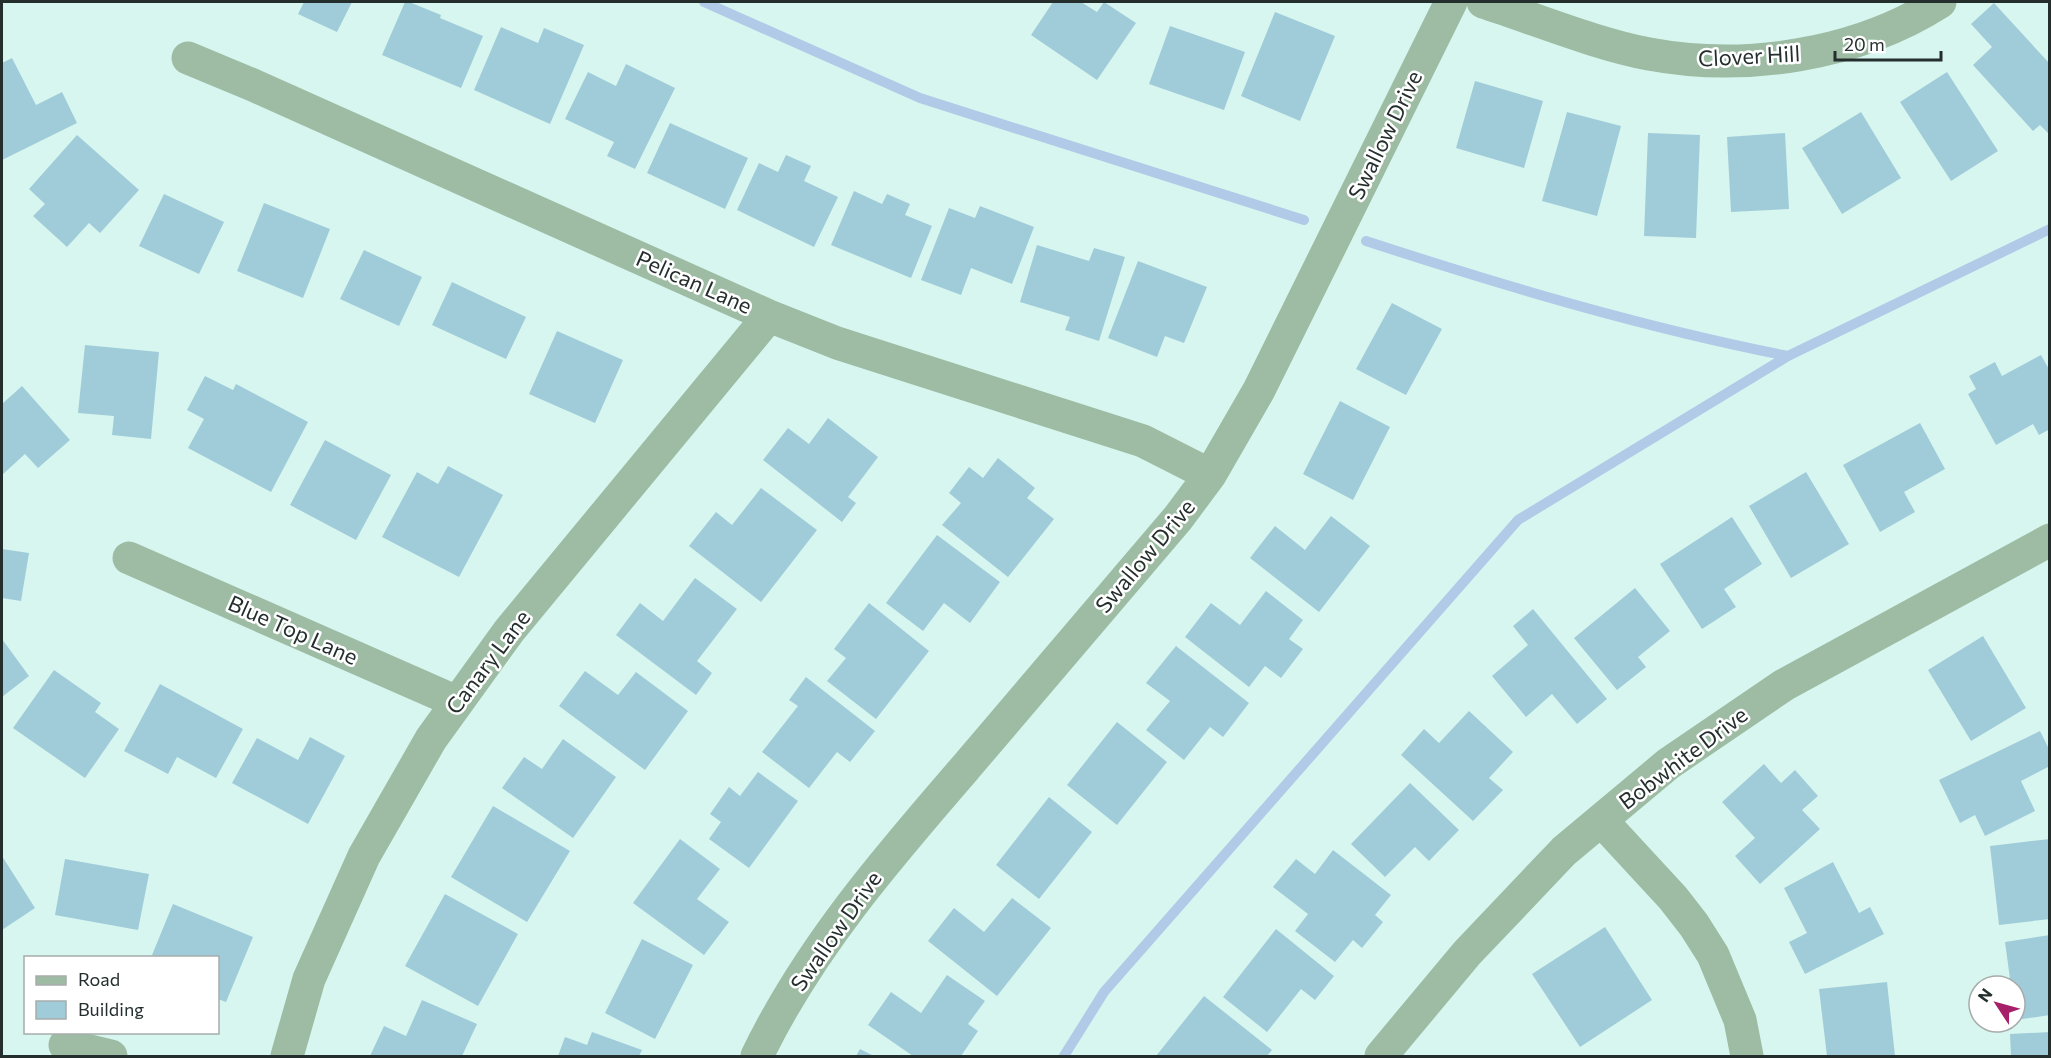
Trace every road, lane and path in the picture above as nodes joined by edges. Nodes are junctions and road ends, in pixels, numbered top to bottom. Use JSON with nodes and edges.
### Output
{"nodes":[{"id":1,"x":1451,"y":2,"type":"edge"},
{"id":2,"x":1483,"y":2,"type":"edge"},
{"id":3,"x":1940,"y":2,"type":"edge"},
{"id":4,"x":188,"y":58,"type":"dead end"},
{"id":5,"x":769,"y":316,"type":"junction"},
{"id":6,"x":1210,"y":476,"type":"junction"},
{"id":7,"x":2047,"y":546,"type":"edge"},
{"id":8,"x":129,"y":558,"type":"dead end"},
{"id":9,"x":457,"y":702,"type":"junction"},
{"id":10,"x":1601,"y":820,"type":"junction"},
{"id":11,"x":65,"y":1045,"type":"dead end"},
{"id":12,"x":111,"y":1056,"type":"edge"},
{"id":13,"x":287,"y":1056,"type":"edge"},
{"id":14,"x":757,"y":1056,"type":"edge"},
{"id":15,"x":1381,"y":1056,"type":"edge"},
{"id":16,"x":1747,"y":1056,"type":"edge"}],
"edges":[{"from":1,"to":6,"type":"street","name":"Swallow Drive"},
{"from":2,"to":3,"type":"street","name":"Clover Hill"},
{"from":4,"to":5,"type":"street","name":"Pelican Lane"},
{"from":5,"to":6,"type":"street","name":"Pelican Lane"},
{"from":5,"to":9,"type":"street","name":"Canary Lane"},
{"from":6,"to":14,"type":"street","name":"Swallow Drive"},
{"from":7,"to":10,"type":"street","name":"Bobwhite Drive"},
{"from":8,"to":9,"type":"street","name":"Blue Top Lane"},
{"from":9,"to":13,"type":"street","name":"Canary Lane"},
{"from":10,"to":15,"type":"street","name":"Bobwhite Drive"},
{"from":10,"to":16,"type":"street"},
{"from":11,"to":12,"type":"street"}]}
